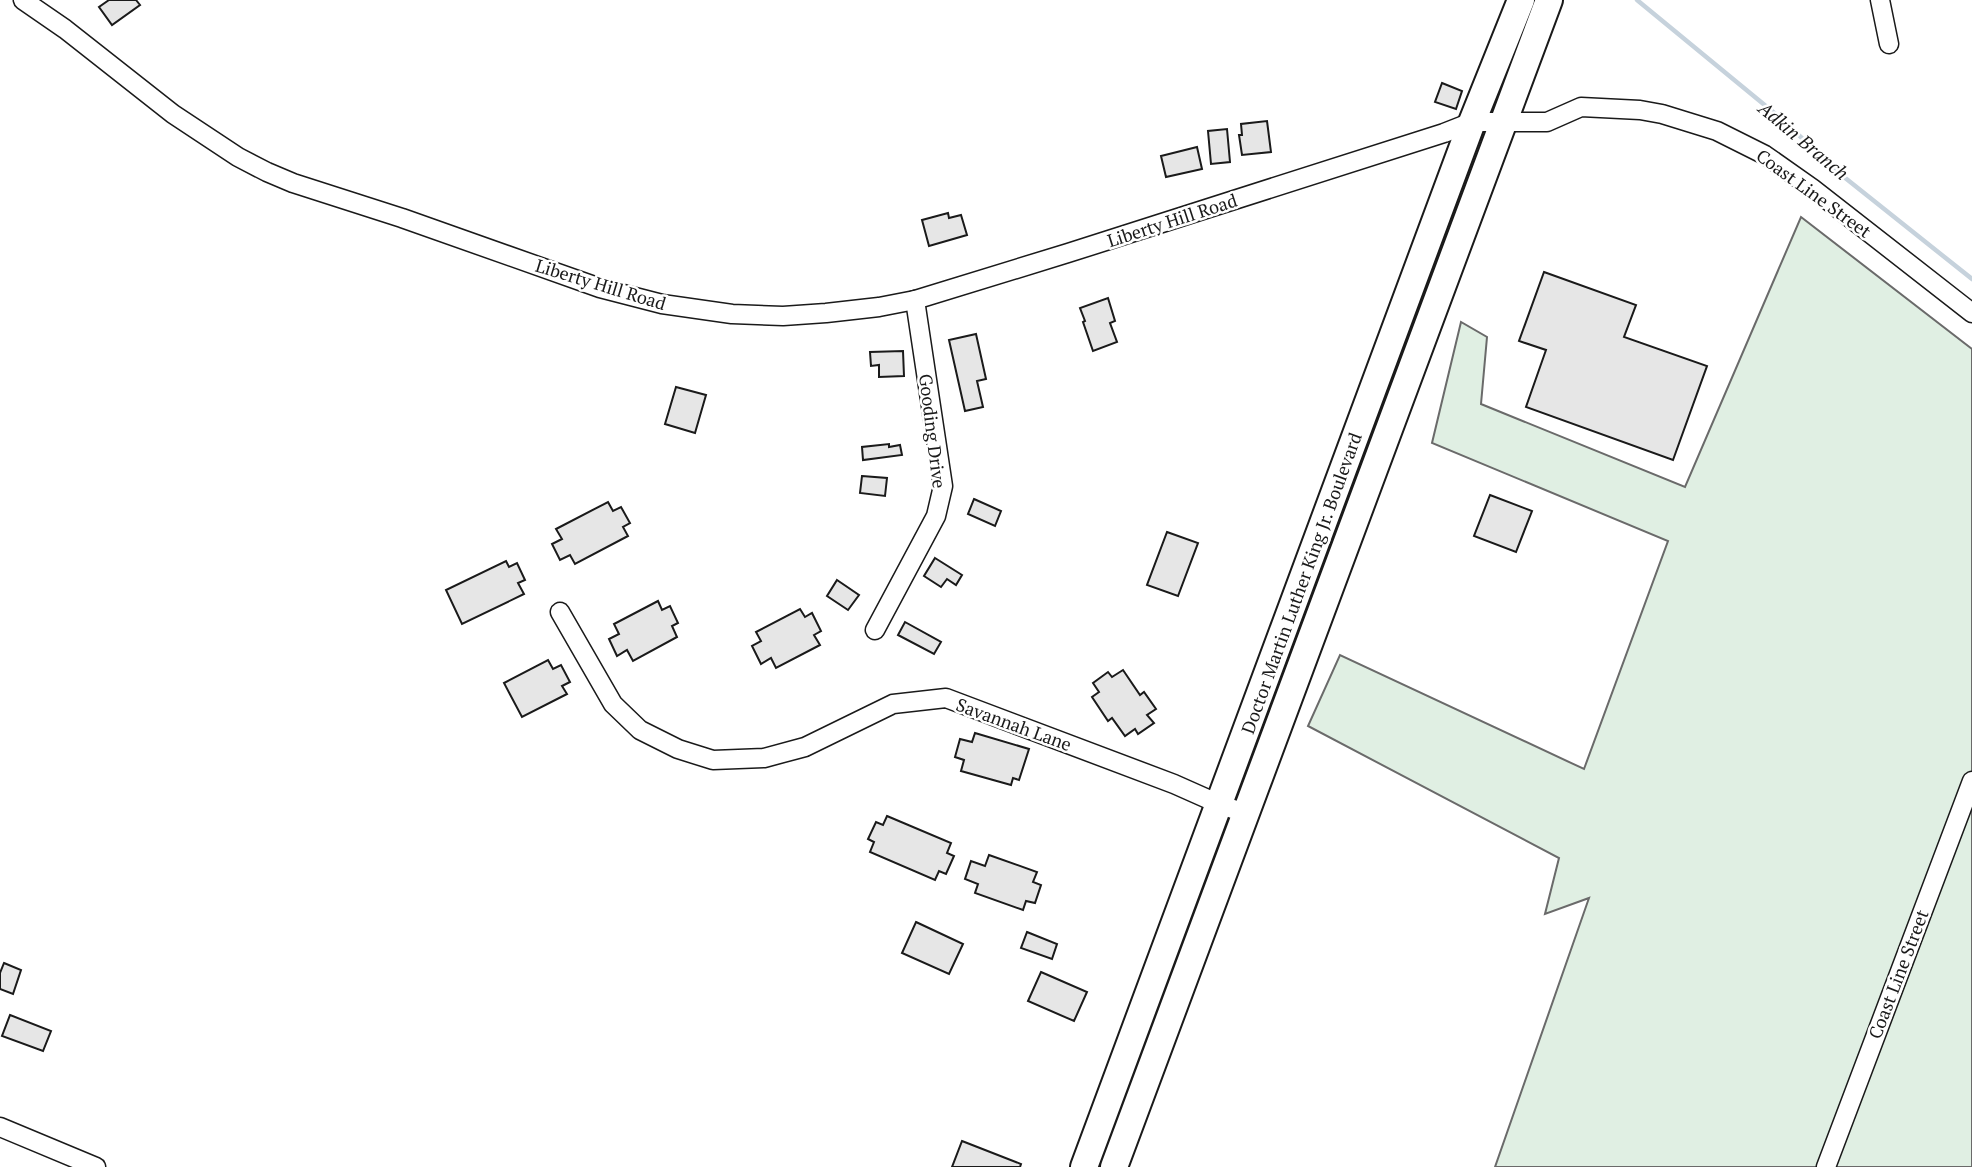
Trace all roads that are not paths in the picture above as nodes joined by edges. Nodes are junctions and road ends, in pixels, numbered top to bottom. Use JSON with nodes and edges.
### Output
{"nodes":[{"id":1,"x":1521,"y":0,"type":"edge"},
{"id":2,"x":1549,"y":0,"type":"edge"},
{"id":3,"x":1880,"y":0,"type":"edge"},
{"id":4,"x":28,"y":1,"type":"edge"},
{"id":5,"x":1889,"y":44,"type":"dead end"},
{"id":6,"x":1472,"y":122,"type":"junction"},
{"id":7,"x":1504,"y":122,"type":"junction"},
{"id":8,"x":915,"y":300,"type":"junction"},
{"id":9,"x":1972,"y":313,"type":"edge"},
{"id":10,"x":560,"y":612,"type":"dead end"},
{"id":11,"x":875,"y":630,"type":"dead end"},
{"id":12,"x":1972,"y":781,"type":"edge"},
{"id":13,"x":1219,"y":804,"type":"junction"},
{"id":14,"x":1244,"y":813,"type":"junction"},
{"id":15,"x":0,"y":1127,"type":"edge"},
{"id":16,"x":96,"y":1167,"type":"edge"},
{"id":17,"x":1084,"y":1167,"type":"edge"},
{"id":18,"x":1114,"y":1167,"type":"edge"},
{"id":19,"x":1826,"y":1167,"type":"edge"}],
"edges":[{"from":1,"to":6,"type":"highway","name":"Doctor Martin Luther King Jr. Boulevard"},
{"from":2,"to":7,"type":"highway","name":"Doctor Martin Luther King Jr. Boulevard"},
{"from":3,"to":5,"type":"street"},
{"from":4,"to":8,"type":"street","name":"Liberty Hill Road"},
{"from":6,"to":7,"type":"street","name":"Coast Line Street"},
{"from":6,"to":8,"type":"street","name":"Liberty Hill Road"},
{"from":6,"to":13,"type":"highway","name":"Doctor Martin Luther King Jr. Boulevard"},
{"from":7,"to":9,"type":"street","name":"Coast Line Street"},
{"from":7,"to":14,"type":"highway","name":"Doctor Martin Luther King Jr. Boulevard"},
{"from":8,"to":11,"type":"street","name":"Gooding Drive"},
{"from":10,"to":13,"type":"street","name":"Savannah Lane"},
{"from":12,"to":19,"type":"street","name":"Coast Line Street"},
{"from":13,"to":14,"type":"street","name":"Savannah Lane"},
{"from":13,"to":17,"type":"highway","name":"Doctor Martin Luther King Jr. Boulevard"},
{"from":14,"to":18,"type":"highway","name":"Doctor Martin Luther King Jr. Boulevard"},
{"from":15,"to":16,"type":"street"}]}
